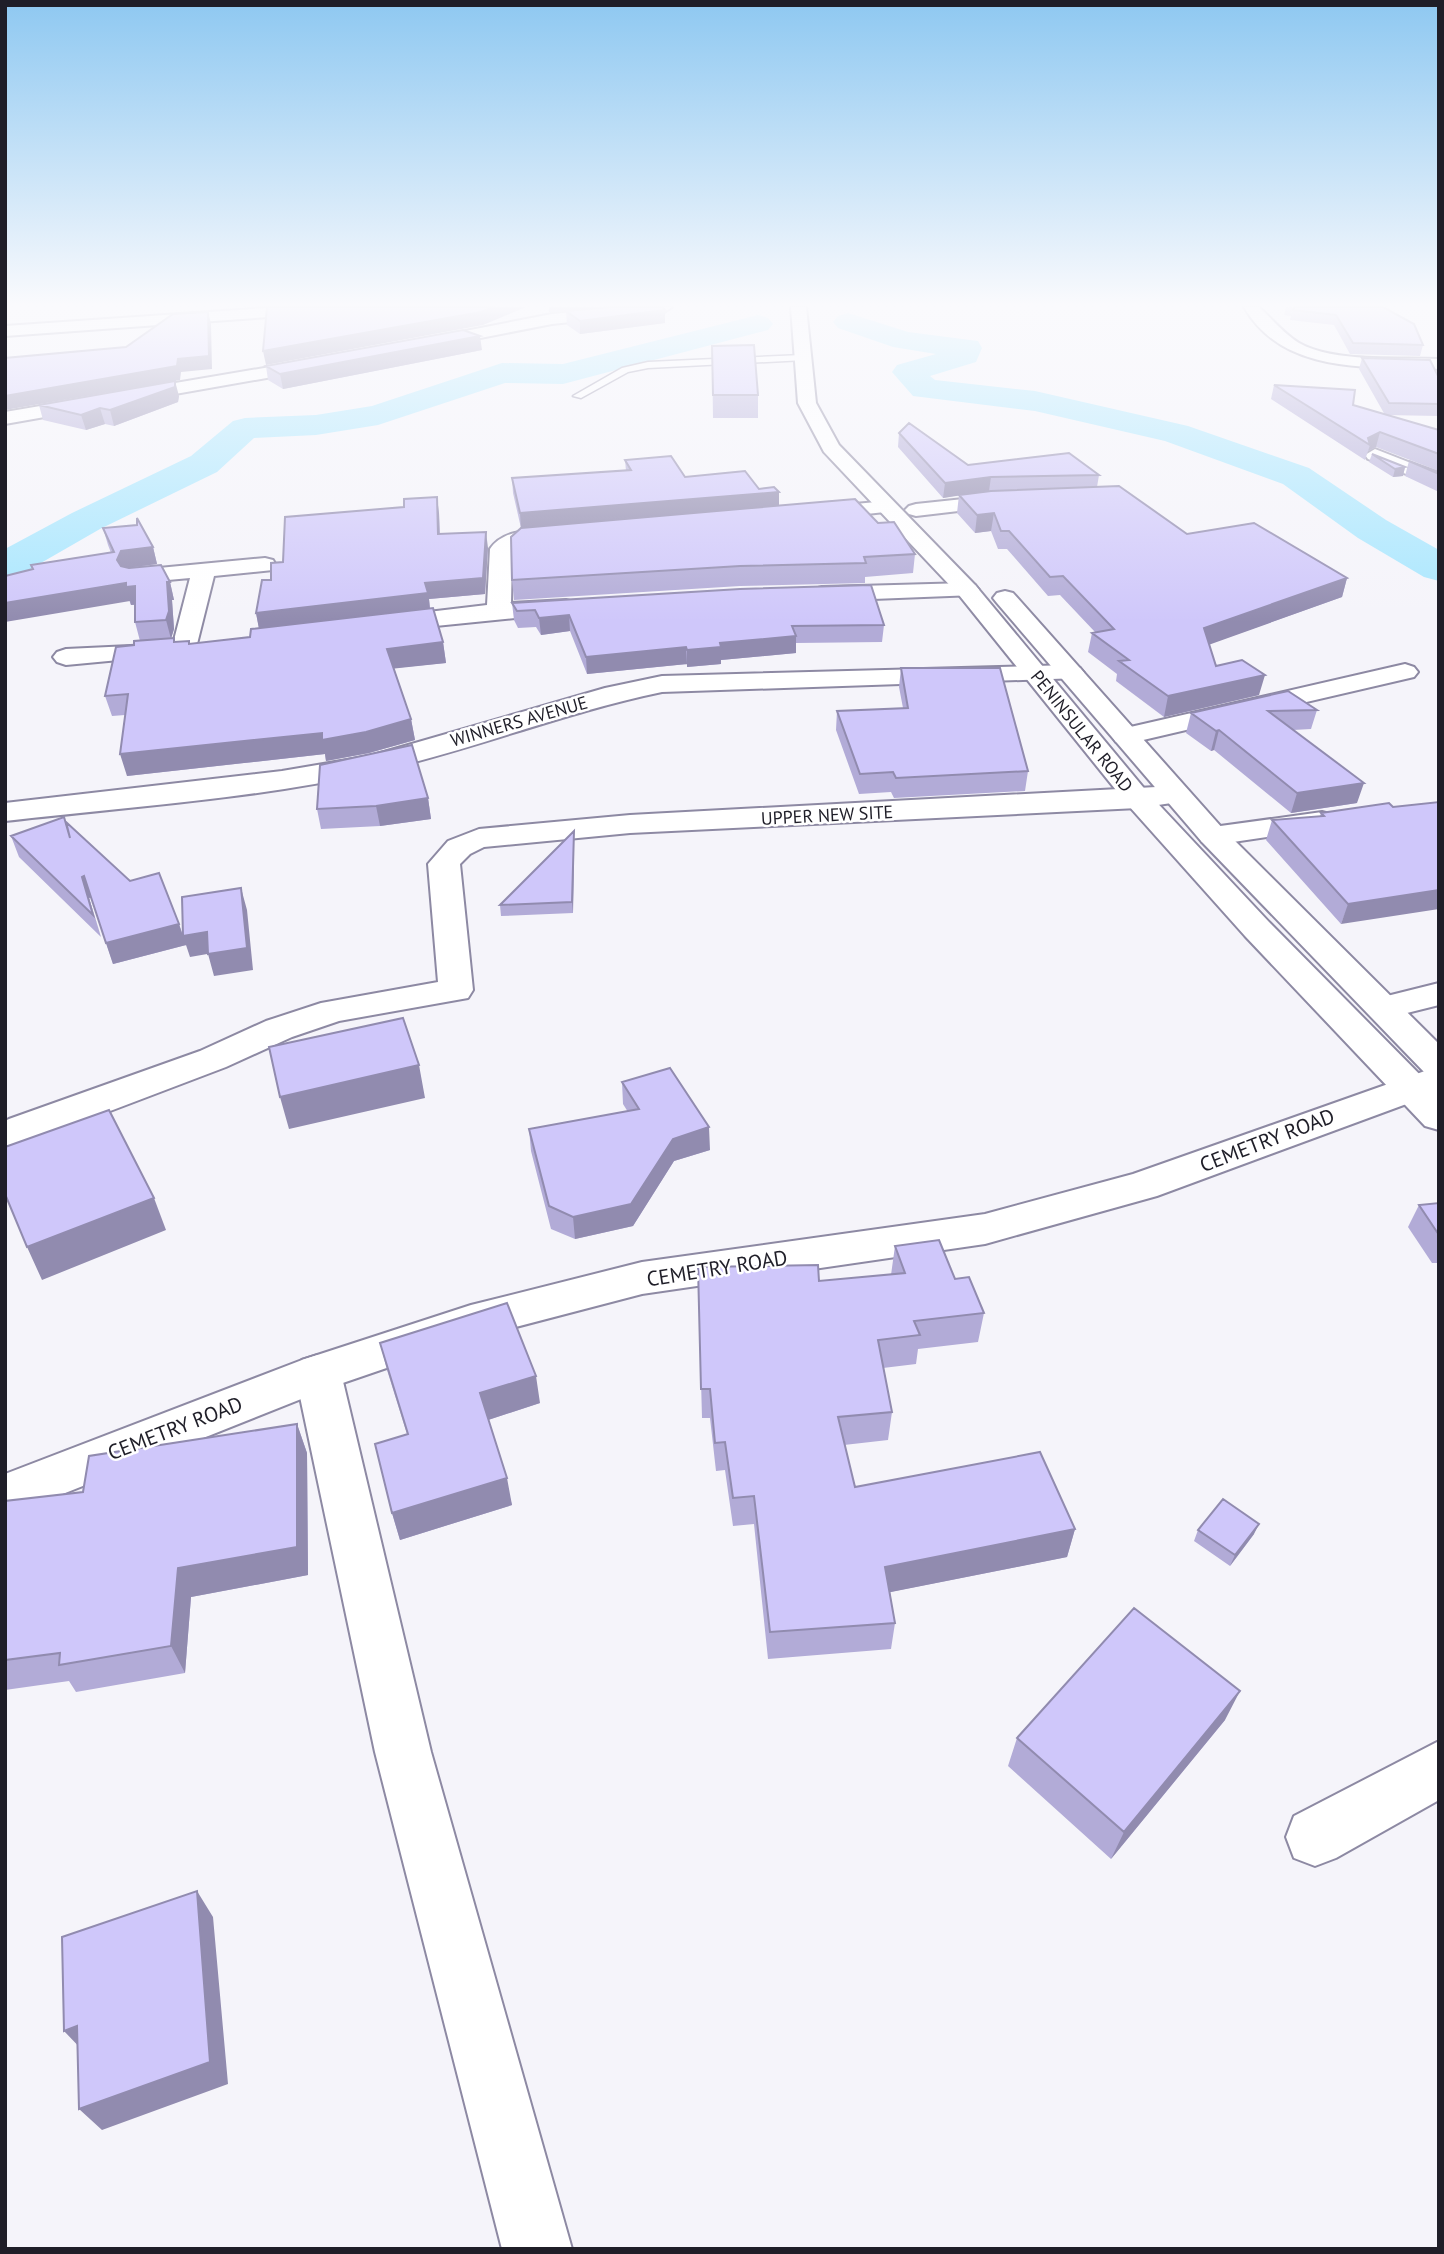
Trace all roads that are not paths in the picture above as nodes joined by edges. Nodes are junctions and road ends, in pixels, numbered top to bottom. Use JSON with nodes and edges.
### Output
{"nodes":[{"id":1,"x":39,"y":412,"type":"edge"},
{"id":2,"x":812,"y":412,"type":"edge"},
{"id":3,"x":836,"y":412,"type":"edge"},
{"id":4,"x":5,"y":418,"type":"edge"},
{"id":5,"x":1375,"y":455,"type":"edge"},
{"id":6,"x":1439,"y":481,"type":"edge"},
{"id":7,"x":1028,"y":499,"type":"edge"},
{"id":8,"x":887,"y":508,"type":"junction"},
{"id":9,"x":916,"y":510,"type":"junction"},
{"id":10,"x":790,"y":516,"type":"edge"},
{"id":11,"x":582,"y":533,"type":"edge"},
{"id":12,"x":265,"y":565,"type":"dead end"},
{"id":13,"x":204,"y":570,"type":"junction"},
{"id":14,"x":135,"y":576,"type":"edge"},
{"id":15,"x":967,"y":590,"type":"junction"},
{"id":16,"x":793,"y":595,"type":"edge"},
{"id":17,"x":593,"y":605,"type":"edge"},
{"id":18,"x":499,"y":611,"type":"junction"},
{"id":19,"x":362,"y":627,"type":"edge"},
{"id":20,"x":211,"y":645,"type":"edge"},
{"id":21,"x":184,"y":648,"type":"junction"},
{"id":22,"x":66,"y":657,"type":"dead end"},
{"id":23,"x":1071,"y":673,"type":"junction"},
{"id":24,"x":1405,"y":673,"type":"dead end"},
{"id":25,"x":1036,"y":676,"type":"junction"},
{"id":26,"x":1126,"y":736,"type":"junction"},
{"id":27,"x":1175,"y":794,"type":"junction"},
{"id":28,"x":1138,"y":799,"type":"junction"},
{"id":29,"x":5,"y":812,"type":"edge"},
{"id":30,"x":1344,"y":818,"type":"edge"},
{"id":31,"x":1213,"y":836,"type":"junction"},
{"id":32,"x":1439,"y":994,"type":"edge"},
{"id":33,"x":1382,"y":1008,"type":"junction"},
{"id":34,"x":1429,"y":1077,"type":"edge"},
{"id":35,"x":1439,"y":1117,"type":"edge"},
{"id":36,"x":11,"y":1129,"type":"edge"},
{"id":37,"x":318,"y":1373,"type":"junction"},
{"id":38,"x":5,"y":1496,"type":"edge"},
{"id":39,"x":1439,"y":1769,"type":"edge"},
{"id":40,"x":1315,"y":1837,"type":"dead end"},
{"id":41,"x":537,"y":2249,"type":"edge"}],
"edges":[{"from":1,"to":4,"type":"street"},
{"from":2,"to":8,"type":"street","name":"PENINSULAR ROAD"},
{"from":3,"to":9,"type":"street","name":"PENINSULAR ROAD"},
{"from":5,"to":6,"type":"street"},
{"from":7,"to":9,"type":"street"},
{"from":8,"to":10,"type":"street"},
{"from":8,"to":15,"type":"street","name":"PENINSULAR ROAD"},
{"from":9,"to":23,"type":"street","name":"PENINSULAR ROAD"},
{"from":11,"to":18,"type":"street"},
{"from":12,"to":13,"type":"street"},
{"from":13,"to":14,"type":"street"},
{"from":13,"to":21,"type":"street"},
{"from":15,"to":16,"type":"street"},
{"from":15,"to":25,"type":"street","name":"PENINSULAR ROAD"},
{"from":17,"to":18,"type":"street"},
{"from":18,"to":19,"type":"street"},
{"from":20,"to":21,"type":"street"},
{"from":21,"to":22,"type":"street"},
{"from":23,"to":25,"type":"street","name":"WINNERS AVENUE"},
{"from":23,"to":26,"type":"street","name":"PENINSULAR ROAD"},
{"from":24,"to":26,"type":"street"},
{"from":25,"to":28,"type":"street","name":"PENINSULAR ROAD"},
{"from":25,"to":29,"type":"street","name":"WINNERS AVENUE"},
{"from":26,"to":27,"type":"street","name":"PENINSULAR ROAD"},
{"from":27,"to":28,"type":"street","name":"UPPER NEW SITE"},
{"from":27,"to":31,"type":"street","name":"PENINSULAR ROAD"},
{"from":28,"to":34,"type":"street","name":"PENINSULAR ROAD"},
{"from":28,"to":36,"type":"street","name":"UPPER NEW SITE"},
{"from":30,"to":31,"type":"street"},
{"from":31,"to":33,"type":"street","name":"PENINSULAR ROAD"},
{"from":32,"to":33,"type":"street"},
{"from":33,"to":34,"type":"street","name":"PENINSULAR ROAD"},
{"from":34,"to":35,"type":"street","name":"PENINSULAR ROAD"},
{"from":34,"to":37,"type":"street","name":"CEMETRY ROAD"},
{"from":37,"to":38,"type":"street","name":"CEMETRY ROAD"},
{"from":37,"to":41,"type":"street"},
{"from":39,"to":40,"type":"street"}]}
